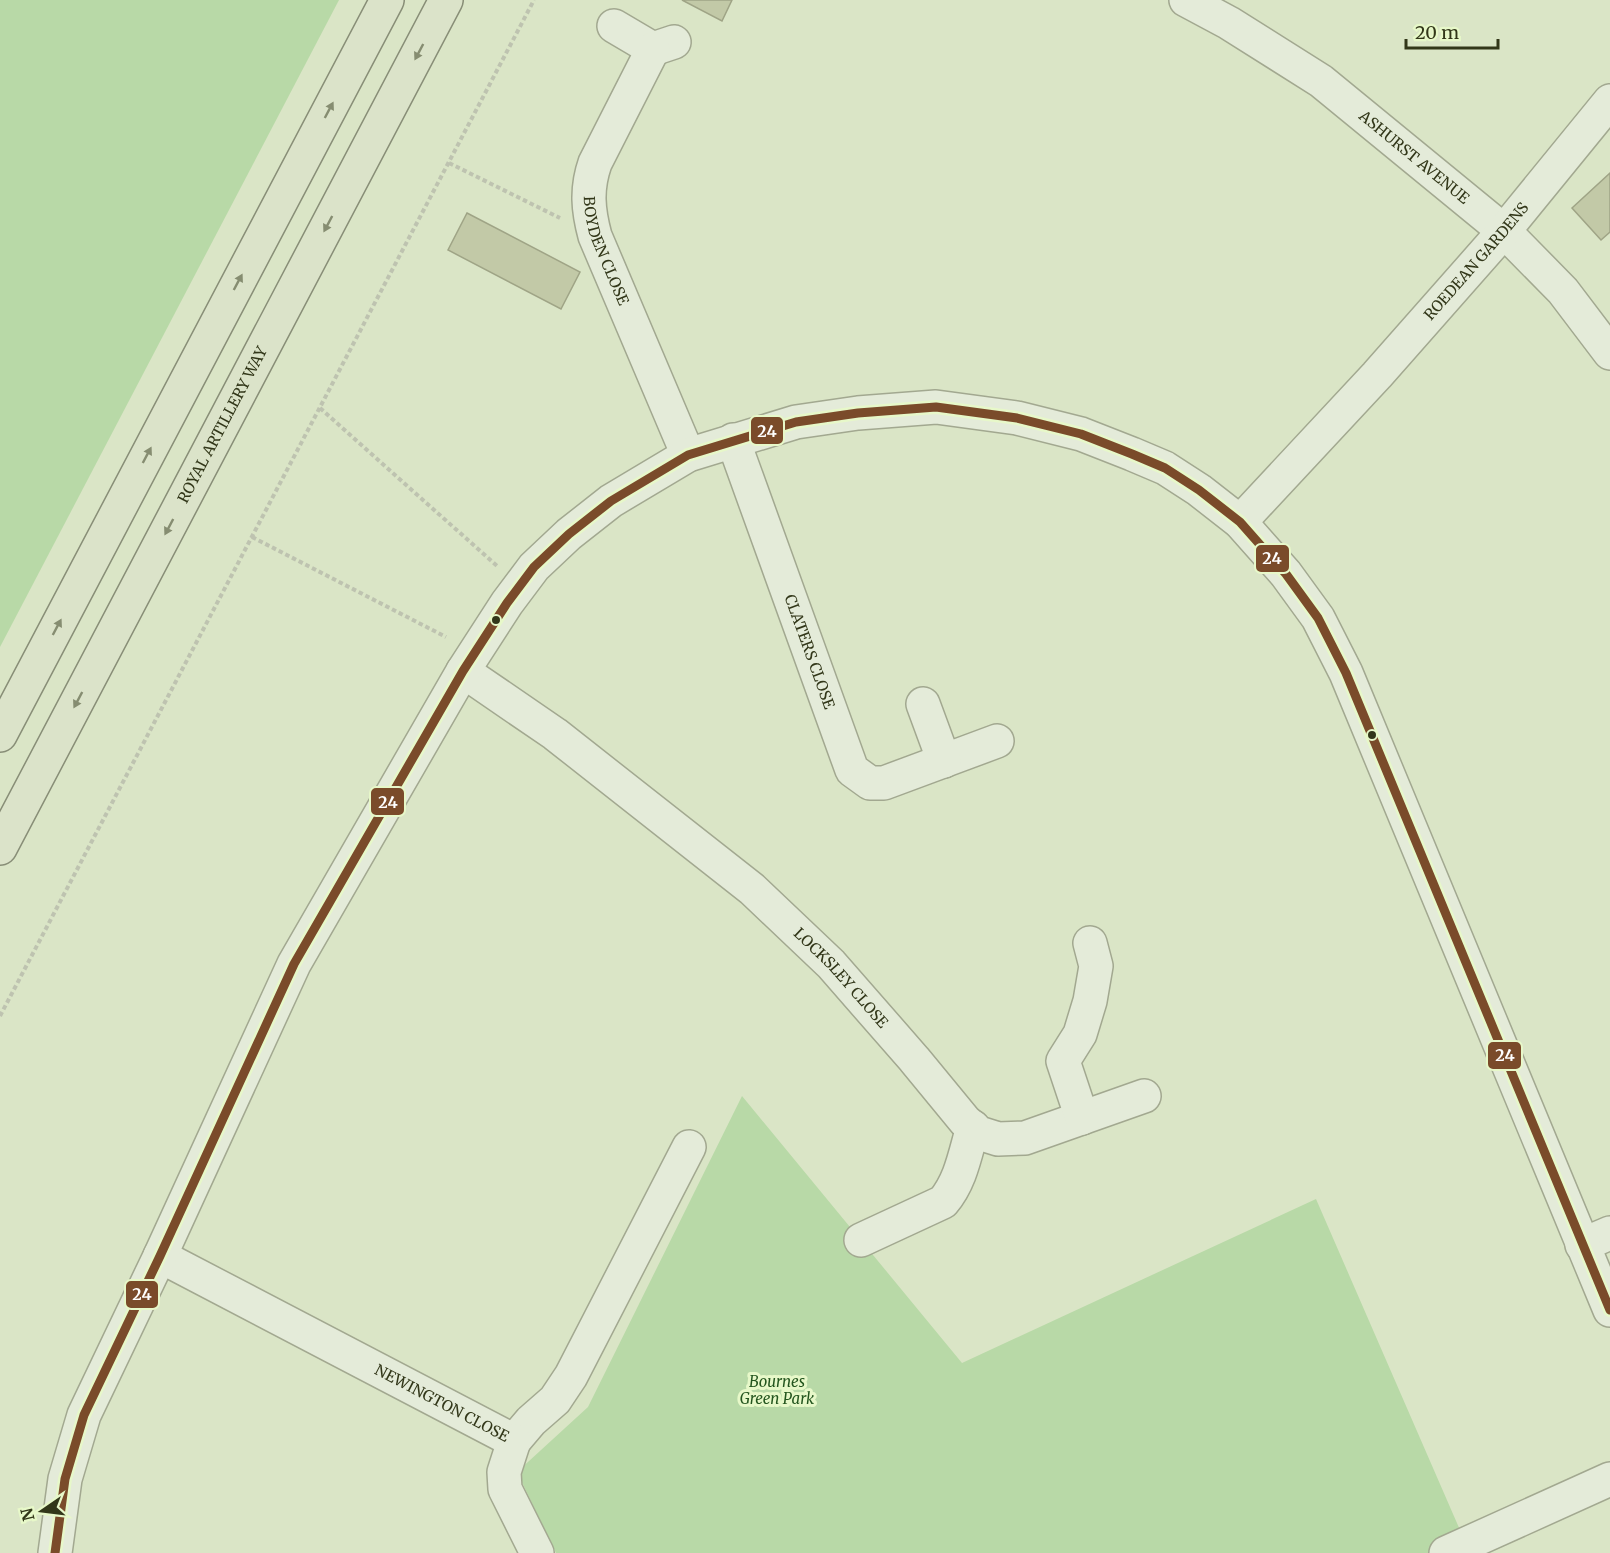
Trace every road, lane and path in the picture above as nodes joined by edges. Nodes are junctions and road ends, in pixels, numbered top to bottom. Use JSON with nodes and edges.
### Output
{"nodes":[{"id":1,"x":387,"y":0,"type":"edge"},
{"id":2,"x":446,"y":0,"type":"edge"},
{"id":3,"x":534,"y":0,"type":"edge"},
{"id":4,"x":1186,"y":0,"type":"edge"},
{"id":5,"x":1234,"y":11,"type":"edge"},
{"id":6,"x":614,"y":26,"type":"dead end"},
{"id":7,"x":1610,"y":101,"type":"edge"},
{"id":8,"x":448,"y":164,"type":"junction"},
{"id":9,"x":1504,"y":231,"type":"junction"},
{"id":10,"x":595,"y":236,"type":"junction"},
{"id":11,"x":1610,"y":353,"type":"edge"},
{"id":12,"x":320,"y":408,"type":"junction"},
{"id":13,"x":733,"y":440,"type":"junction"},
{"id":14,"x":688,"y":455,"type":"junction"},
{"id":15,"x":1240,"y":522,"type":"junction"},
{"id":16,"x":252,"y":537,"type":"junction"},
{"id":17,"x":519,"y":586,"type":"junction"},
{"id":18,"x":469,"y":661,"type":"junction"},
{"id":19,"x":923,"y":704,"type":"dead end"},
{"id":20,"x":0,"y":735,"type":"edge"},
{"id":21,"x":997,"y":741,"type":"dead end"},
{"id":22,"x":944,"y":761,"type":"junction"},
{"id":23,"x":0,"y":848,"type":"edge"},
{"id":24,"x":1090,"y":943,"type":"dead end"},
{"id":25,"x":0,"y":1016,"type":"edge"},
{"id":26,"x":1144,"y":1096,"type":"dead end"},
{"id":27,"x":1082,"y":1118,"type":"junction"},
{"id":28,"x":972,"y":1127,"type":"junction"},
{"id":29,"x":689,"y":1147,"type":"dead end"},
{"id":30,"x":1596,"y":1239,"type":"edge"},
{"id":31,"x":861,"y":1240,"type":"dead end"},
{"id":32,"x":160,"y":1256,"type":"junction"},
{"id":33,"x":1610,"y":1310,"type":"edge"},
{"id":34,"x":514,"y":1441,"type":"junction"},
{"id":35,"x":1610,"y":1479,"type":"edge"},
{"id":36,"x":55,"y":1553,"type":"edge"},
{"id":37,"x":537,"y":1553,"type":"edge"},
{"id":38,"x":1446,"y":1553,"type":"edge"}],
"edges":[{"from":20,"to":1,"type":"main road","one_way":true},
{"from":2,"to":23,"type":"main road","name":"ROYAL ARTILLERY WAY","one_way":true},
{"from":3,"to":8,"type":"path"},
{"from":4,"to":5,"type":"street","name":"ASHURST AVENUE"},
{"from":5,"to":9,"type":"street","name":"ASHURST AVENUE"},
{"from":6,"to":10,"type":"street","name":"BOYDEN CLOSE"},
{"from":7,"to":9,"type":"street","name":"ROEDEAN GARDENS"},
{"from":8,"to":10,"type":"path"},
{"from":8,"to":12,"type":"path"},
{"from":9,"to":11,"type":"street","name":"ASHURST AVENUE"},
{"from":9,"to":15,"type":"street","name":"ROEDEAN GARDENS"},
{"from":10,"to":14,"type":"street","name":"BOYDEN CLOSE"},
{"from":12,"to":16,"type":"path"},
{"from":12,"to":17,"type":"path"},
{"from":13,"to":14,"type":"street"},
{"from":13,"to":15,"type":"street"},
{"from":13,"to":22,"type":"street","name":"CLATERS CLOSE"},
{"from":14,"to":17,"type":"street"},
{"from":15,"to":30,"type":"street"},
{"from":16,"to":18,"type":"path"},
{"from":16,"to":25,"type":"path"},
{"from":17,"to":18,"type":"street"},
{"from":18,"to":28,"type":"street","name":"LOCKSLEY CLOSE"},
{"from":18,"to":32,"type":"street"},
{"from":19,"to":22,"type":"street"},
{"from":21,"to":22,"type":"street","name":"CLATERS CLOSE"},
{"from":24,"to":27,"type":"street"},
{"from":26,"to":27,"type":"street","name":"LOCKSLEY CLOSE"},
{"from":27,"to":28,"type":"street","name":"LOCKSLEY CLOSE"},
{"from":28,"to":31,"type":"street"},
{"from":29,"to":34,"type":"street","name":"NEWINGTON CLOSE"},
{"from":30,"to":33,"type":"street"},
{"from":32,"to":34,"type":"street","name":"NEWINGTON CLOSE"},
{"from":32,"to":36,"type":"street"},
{"from":34,"to":37,"type":"street"},
{"from":35,"to":38,"type":"street"}]}
